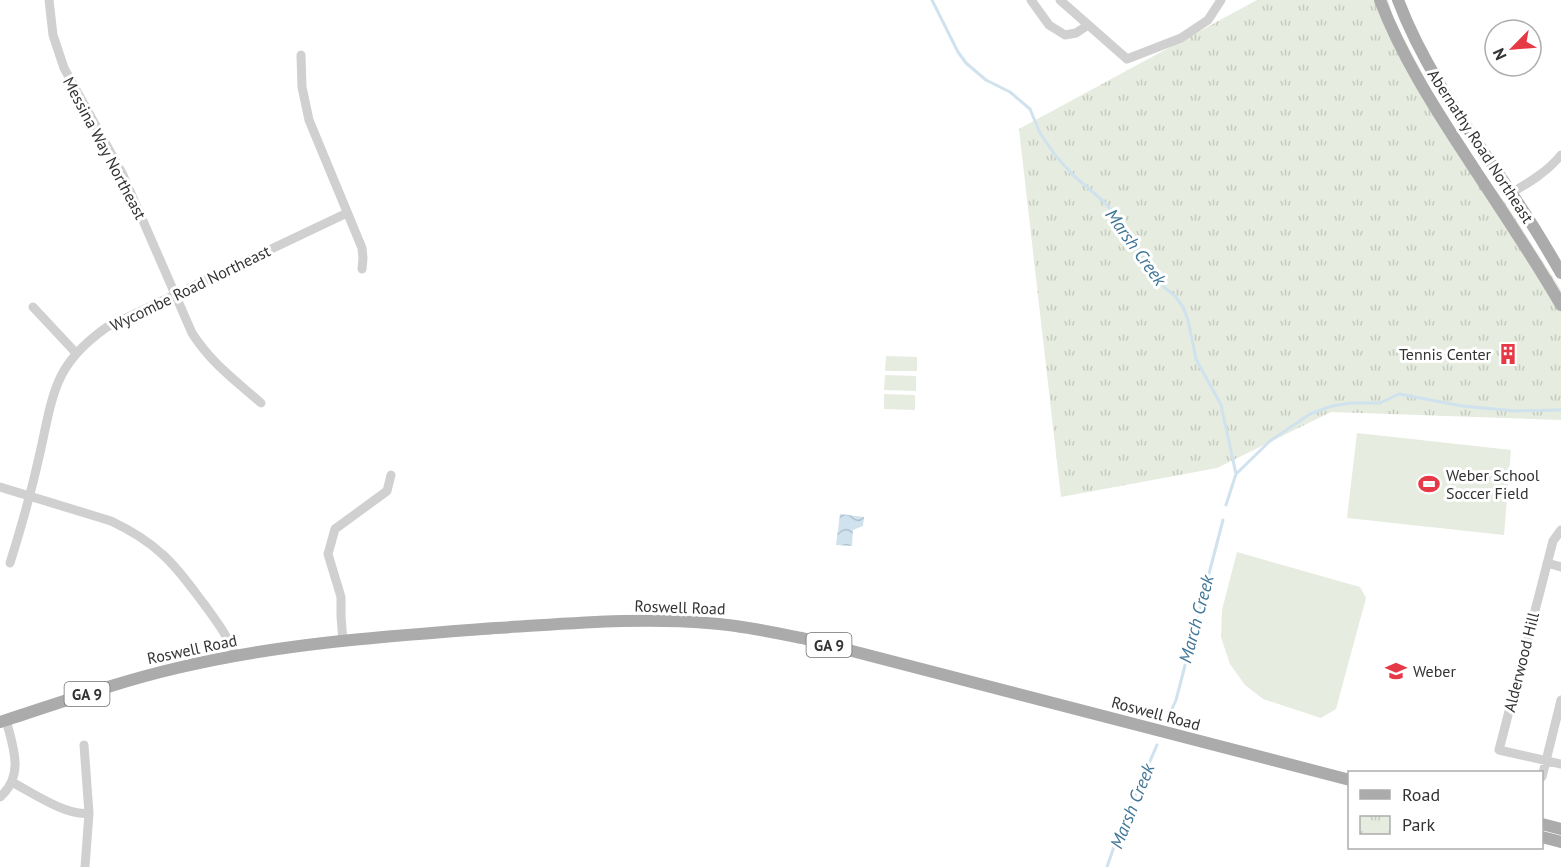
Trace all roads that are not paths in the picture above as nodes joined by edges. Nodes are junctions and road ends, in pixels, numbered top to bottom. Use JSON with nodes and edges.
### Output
{"nodes":[{"id":1,"x":49,"y":0,"type":"edge"},
{"id":2,"x":1031,"y":0,"type":"edge"},
{"id":3,"x":1060,"y":0,"type":"edge"},
{"id":4,"x":1221,"y":0,"type":"edge"},
{"id":5,"x":1380,"y":0,"type":"edge"},
{"id":6,"x":1398,"y":0,"type":"edge"},
{"id":7,"x":1088,"y":25,"type":"junction"},
{"id":8,"x":302,"y":55,"type":"dead end"},
{"id":9,"x":1561,"y":155,"type":"edge"},
{"id":10,"x":1511,"y":193,"type":"junction"},
{"id":11,"x":347,"y":213,"type":"junction"},
{"id":12,"x":362,"y":269,"type":"dead end"},
{"id":13,"x":1561,"y":273,"type":"edge"},
{"id":14,"x":175,"y":294,"type":"junction"},
{"id":15,"x":1561,"y":305,"type":"edge"},
{"id":16,"x":33,"y":307,"type":"dead end"},
{"id":17,"x":76,"y":353,"type":"junction"},
{"id":18,"x":261,"y":403,"type":"dead end"},
{"id":19,"x":391,"y":476,"type":"dead end"},
{"id":20,"x":0,"y":487,"type":"edge"},
{"id":21,"x":30,"y":495,"type":"junction"},
{"id":22,"x":1561,"y":530,"type":"edge"},
{"id":23,"x":10,"y":563,"type":"dead end"},
{"id":24,"x":1547,"y":563,"type":"junction"},
{"id":25,"x":1561,"y":567,"type":"edge"},
{"id":26,"x":343,"y":642,"type":"junction"},
{"id":27,"x":236,"y":656,"type":"junction"},
{"id":28,"x":1561,"y":700,"type":"edge"},
{"id":29,"x":3,"y":721,"type":"edge"},
{"id":30,"x":84,"y":745,"type":"dead end"},
{"id":31,"x":1546,"y":761,"type":"junction"},
{"id":32,"x":1561,"y":764,"type":"edge"},
{"id":33,"x":1543,"y":773,"type":"edge"},
{"id":34,"x":1348,"y":779,"type":"edge"},
{"id":35,"x":12,"y":782,"type":"junction"},
{"id":36,"x":0,"y":797,"type":"edge"},
{"id":37,"x":89,"y":813,"type":"junction"},
{"id":38,"x":1543,"y":824,"type":"edge"},
{"id":39,"x":1561,"y":829,"type":"edge"},
{"id":40,"x":1543,"y":837,"type":"edge"},
{"id":41,"x":1561,"y":842,"type":"edge"},
{"id":42,"x":85,"y":867,"type":"edge"}],
"edges":[{"from":1,"to":14,"type":"street","name":"Messina Way Northeast"},
{"from":2,"to":7,"type":"street"},
{"from":3,"to":7,"type":"street"},
{"from":4,"to":7,"type":"street"},
{"from":5,"to":15,"type":"main road","name":"Abernathy Road Northeast"},
{"from":6,"to":10,"type":"main road","name":"Abernathy Road Northeast"},
{"from":8,"to":11,"type":"street"},
{"from":9,"to":10,"type":"street"},
{"from":10,"to":13,"type":"main road","name":"Abernathy Road Northeast"},
{"from":11,"to":12,"type":"street"},
{"from":11,"to":14,"type":"street","name":"Wycombe Road Northeast"},
{"from":14,"to":17,"type":"street","name":"Wycombe Road Northeast"},
{"from":14,"to":18,"type":"street","name":"Messina Way Northeast"},
{"from":16,"to":17,"type":"street"},
{"from":17,"to":21,"type":"street","name":"Wycombe Road Northeast"},
{"from":19,"to":26,"type":"street"},
{"from":20,"to":21,"type":"street"},
{"from":21,"to":23,"type":"street","name":"Wycombe Road Northeast"},
{"from":21,"to":27,"type":"street"},
{"from":22,"to":24,"type":"street","name":"Alderwood Hill"},
{"from":24,"to":25,"type":"street"},
{"from":24,"to":31,"type":"street","name":"Alderwood Hill"},
{"from":26,"to":27,"type":"main road","name":"Roswell Road","number":"GA 9"},
{"from":26,"to":34,"type":"main road","name":"Roswell Road","number":"GA 9"},
{"from":27,"to":29,"type":"main road","name":"Roswell Road","number":"GA 9"},
{"from":28,"to":31,"type":"street"},
{"from":29,"to":35,"type":"street"},
{"from":30,"to":37,"type":"street"},
{"from":31,"to":32,"type":"street"},
{"from":31,"to":33,"type":"street"},
{"from":35,"to":36,"type":"street"},
{"from":35,"to":37,"type":"street"},
{"from":37,"to":42,"type":"street"},
{"from":38,"to":39,"type":"main road"},
{"from":40,"to":41,"type":"main road"}]}
